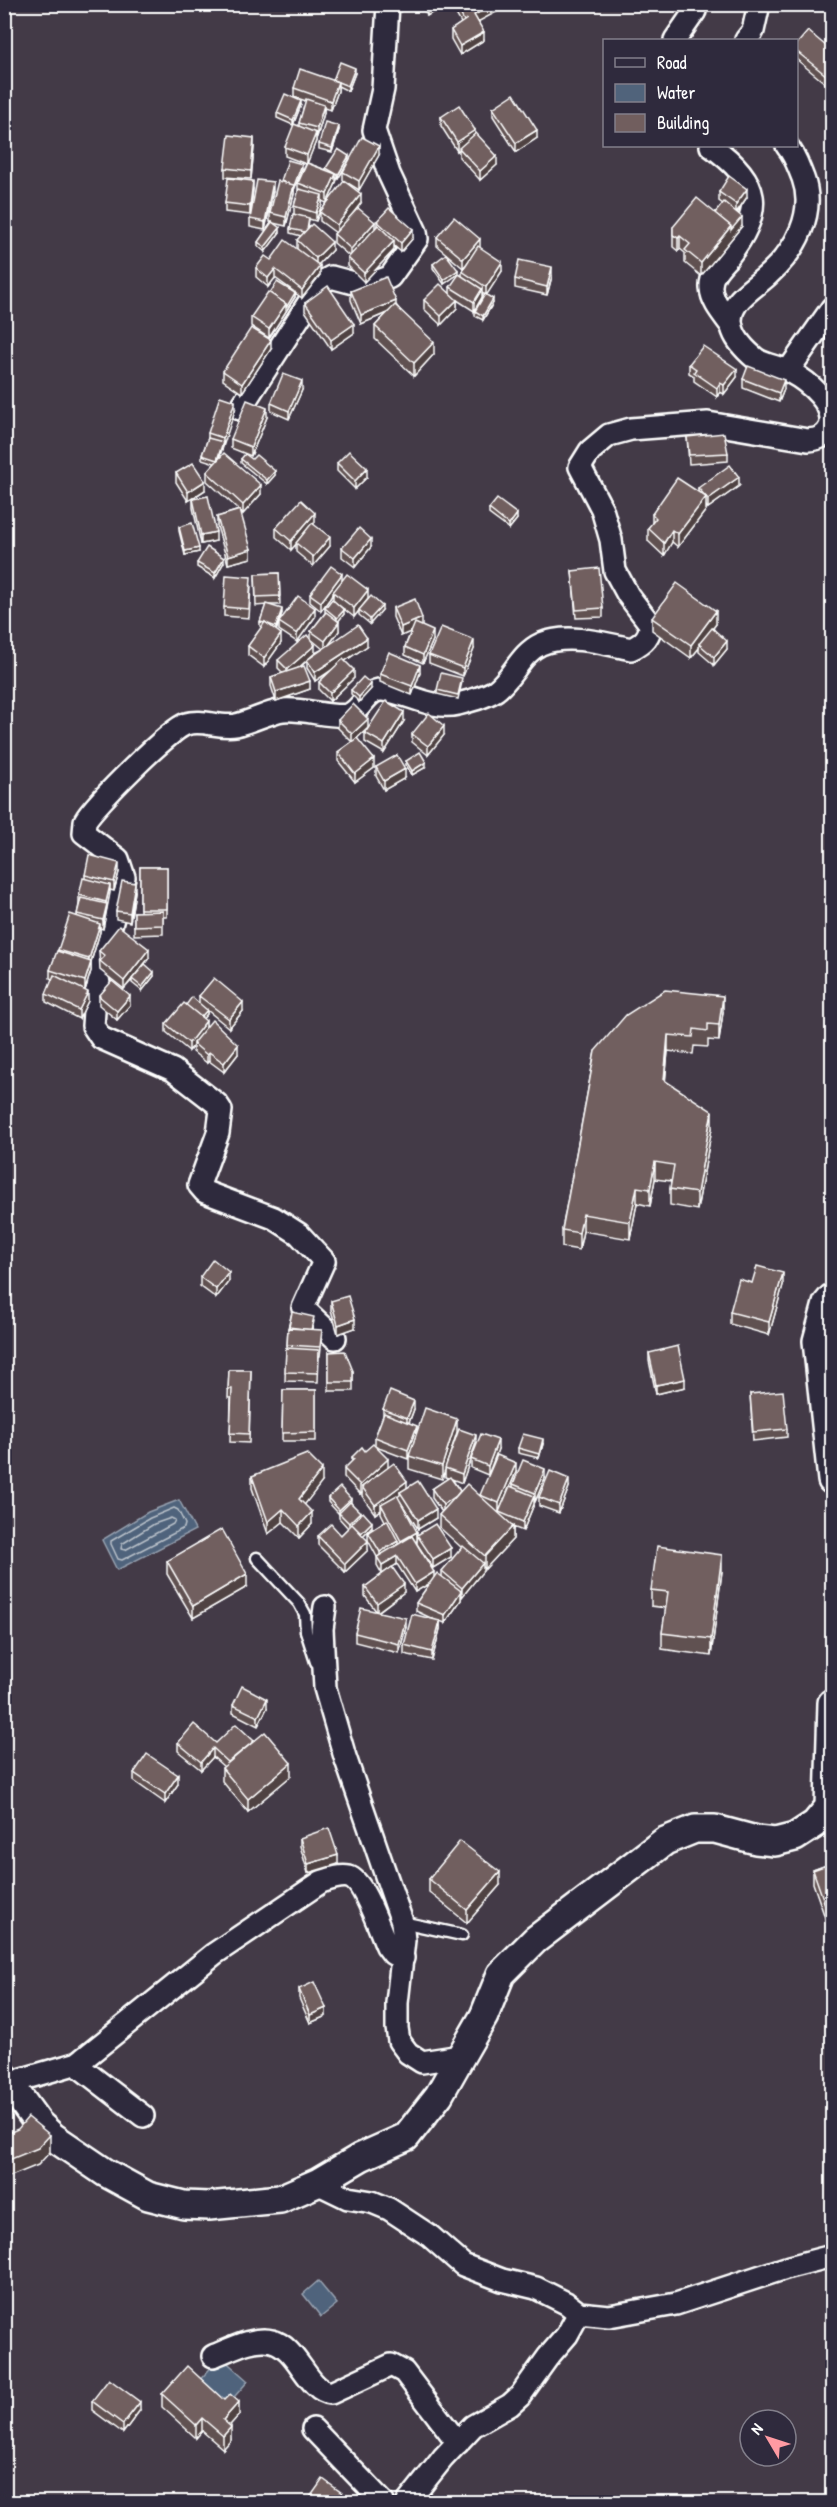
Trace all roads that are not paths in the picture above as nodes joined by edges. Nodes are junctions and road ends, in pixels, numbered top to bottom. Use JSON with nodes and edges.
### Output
{"nodes":[{"id":1,"x":388,"y":4,"type":"edge"},
{"id":2,"x":759,"y":4,"type":"edge"},
{"id":3,"x":695,"y":11,"type":"dead end"},
{"id":4,"x":676,"y":39,"type":"edge"},
{"id":5,"x":747,"y":39,"type":"edge"},
{"id":6,"x":713,"y":147,"type":"edge"},
{"id":7,"x":788,"y":147,"type":"edge"},
{"id":8,"x":832,"y":308,"type":"edge"},
{"id":9,"x":731,"y":325,"type":"junction"},
{"id":10,"x":788,"y":371,"type":"junction"},
{"id":11,"x":240,"y":409,"type":"dead end"},
{"id":12,"x":832,"y":1298,"type":"edge"},
{"id":13,"x":335,"y":1338,"type":"dead end"},
{"id":14,"x":832,"y":1480,"type":"edge"},
{"id":15,"x":257,"y":1558,"type":"dead end"},
{"id":16,"x":325,"y":1607,"type":"dead end"},
{"id":17,"x":325,"y":1688,"type":"junction"},
{"id":18,"x":832,"y":1703,"type":"edge"},
{"id":19,"x":402,"y":1922,"type":"junction"},
{"id":20,"x":462,"y":1935,"type":"dead end"},
{"id":21,"x":403,"y":1958,"type":"junction"},
{"id":22,"x":461,"y":2056,"type":"junction"},
{"id":23,"x":78,"y":2063,"type":"junction"},
{"id":24,"x":7,"y":2079,"type":"edge"},
{"id":25,"x":143,"y":2116,"type":"dead end"},
{"id":26,"x":316,"y":2183,"type":"junction"},
{"id":27,"x":832,"y":2256,"type":"edge"},
{"id":28,"x":579,"y":2313,"type":"junction"},
{"id":29,"x":213,"y":2356,"type":"dead end"},
{"id":30,"x":313,"y":2429,"type":"dead end"},
{"id":31,"x":458,"y":2443,"type":"junction"},
{"id":32,"x":383,"y":2502,"type":"edge"},
{"id":33,"x":408,"y":2502,"type":"edge"}],
"edges":[{"from":1,"to":11,"type":"street"},
{"from":2,"to":5,"type":"street"},
{"from":3,"to":4,"type":"street"},
{"from":6,"to":9,"type":"street"},
{"from":7,"to":9,"type":"street"},
{"from":8,"to":10,"type":"street"},
{"from":9,"to":10,"type":"street"},
{"from":10,"to":13,"type":"street"},
{"from":12,"to":14,"type":"street"},
{"from":15,"to":17,"type":"lane"},
{"from":16,"to":17,"type":"street"},
{"from":17,"to":19,"type":"street"},
{"from":18,"to":22,"type":"street"},
{"from":19,"to":20,"type":"lane"},
{"from":19,"to":21,"type":"street"},
{"from":21,"to":22,"type":"street"},
{"from":21,"to":23,"type":"street"},
{"from":22,"to":26,"type":"street"},
{"from":23,"to":24,"type":"street"},
{"from":23,"to":25,"type":"street"},
{"from":24,"to":26,"type":"street"},
{"from":26,"to":28,"type":"street"},
{"from":27,"to":28,"type":"street"},
{"from":28,"to":31,"type":"street"},
{"from":29,"to":31,"type":"street"},
{"from":30,"to":32,"type":"street"},
{"from":31,"to":33,"type":"street"}]}
